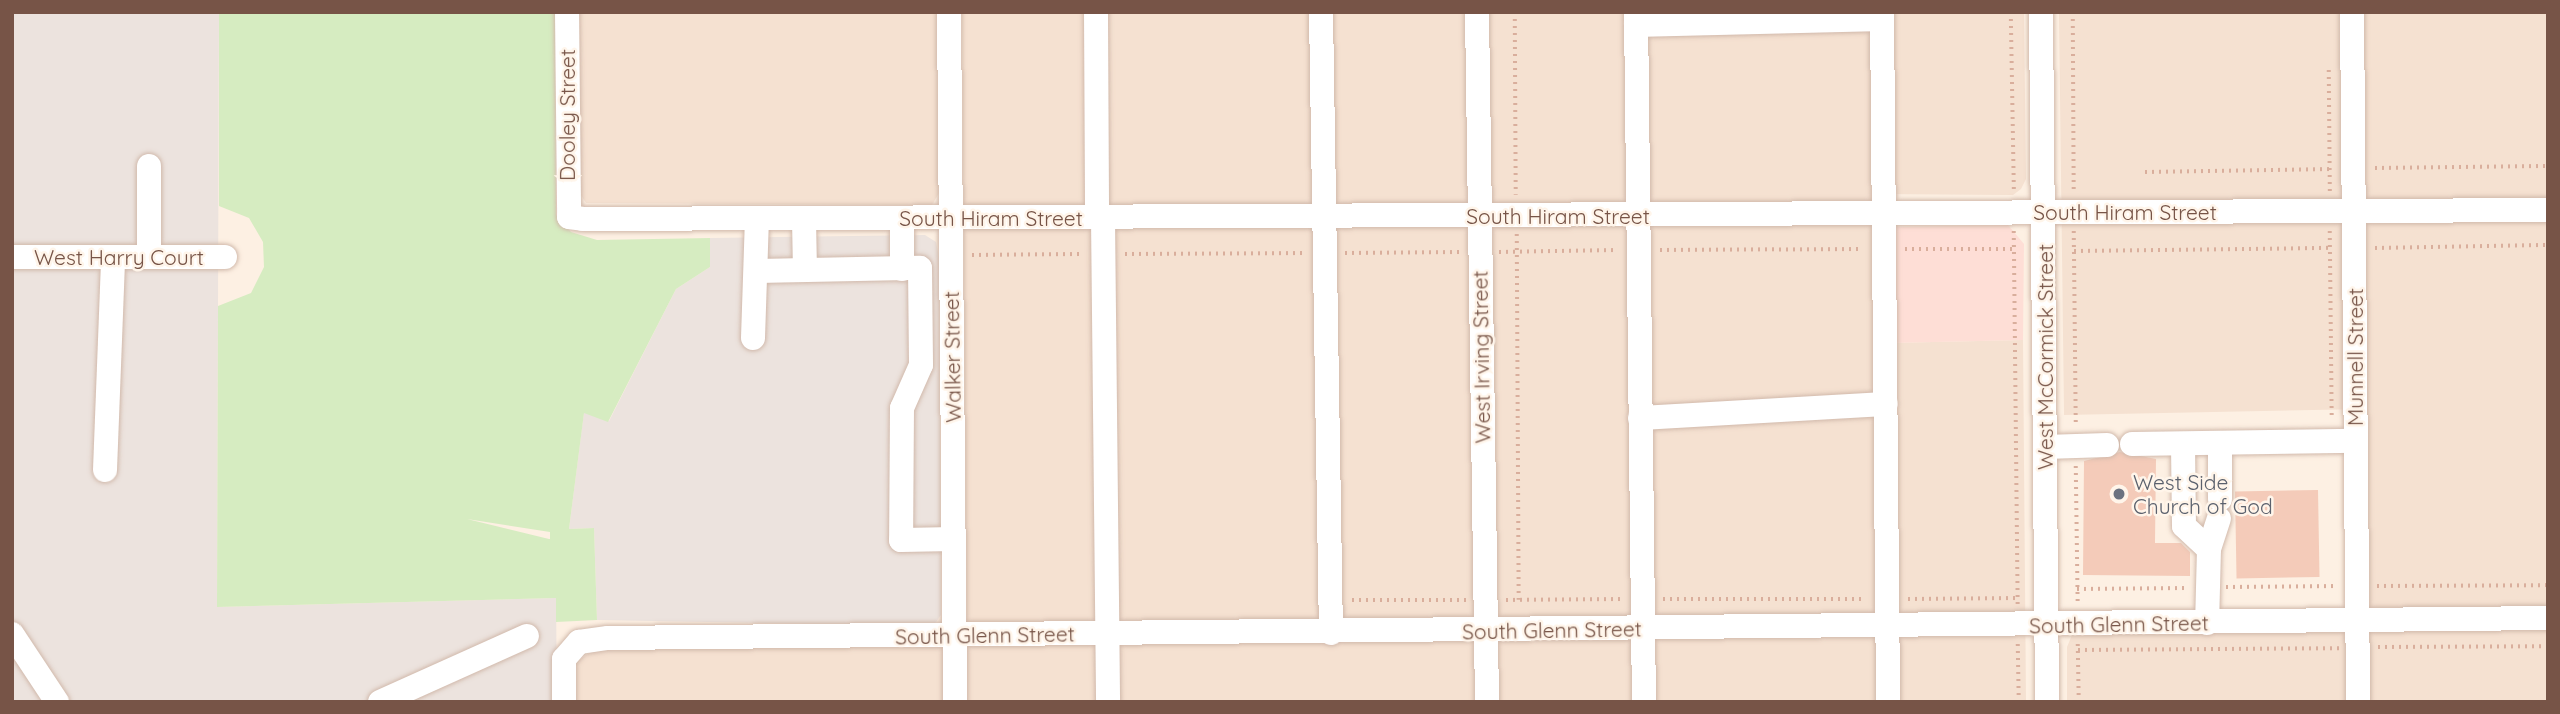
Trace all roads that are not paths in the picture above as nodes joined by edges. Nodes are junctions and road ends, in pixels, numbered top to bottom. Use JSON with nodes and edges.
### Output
{"nodes":[{"id":1,"x":567,"y":12,"type":"edge"},
{"id":2,"x":948,"y":12,"type":"edge"},
{"id":3,"x":1096,"y":12,"type":"edge"},
{"id":4,"x":1321,"y":12,"type":"edge"},
{"id":5,"x":1478,"y":12,"type":"edge"},
{"id":6,"x":2040,"y":12,"type":"edge"},
{"id":7,"x":2352,"y":12,"type":"edge"},
{"id":8,"x":1882,"y":15,"type":"edge"},
{"id":9,"x":1636,"y":19,"type":"edge"},
{"id":10,"x":149,"y":166,"type":"dead end"},
{"id":11,"x":2548,"y":210,"type":"edge"},
{"id":12,"x":2342,"y":211,"type":"junction"},
{"id":13,"x":2044,"y":213,"type":"junction"},
{"id":14,"x":1884,"y":214,"type":"junction"},
{"id":15,"x":1638,"y":216,"type":"junction"},
{"id":16,"x":1324,"y":217,"type":"junction"},
{"id":17,"x":1479,"y":217,"type":"junction"},
{"id":18,"x":569,"y":218,"type":"joint"},
{"id":19,"x":902,"y":218,"type":"junction"},
{"id":20,"x":950,"y":218,"type":"junction"},
{"id":21,"x":1100,"y":218,"type":"junction"},
{"id":22,"x":757,"y":219,"type":"junction"},
{"id":23,"x":804,"y":219,"type":"junction"},
{"id":24,"x":12,"y":257,"type":"edge"},
{"id":25,"x":113,"y":257,"type":"junction"},
{"id":26,"x":149,"y":257,"type":"junction"},
{"id":27,"x":225,"y":257,"type":"dead end"},
{"id":28,"x":902,"y":269,"type":"junction"},
{"id":29,"x":805,"y":270,"type":"junction"},
{"id":30,"x":757,"y":271,"type":"junction"},
{"id":31,"x":753,"y":338,"type":"dead end"},
{"id":32,"x":915,"y":381,"type":"junction"},
{"id":33,"x":952,"y":381,"type":"junction"},
{"id":34,"x":1886,"y":404,"type":"junction"},
{"id":35,"x":1640,"y":418,"type":"junction"},
{"id":36,"x":2344,"y":442,"type":"junction"},
{"id":37,"x":2132,"y":444,"type":"dead end"},
{"id":38,"x":2183,"y":444,"type":"junction"},
{"id":39,"x":2220,"y":444,"type":"junction"},
{"id":40,"x":2107,"y":445,"type":"dead end"},
{"id":41,"x":2045,"y":447,"type":"junction"},
{"id":42,"x":105,"y":470,"type":"dead end"},
{"id":43,"x":954,"y":539,"type":"junction"},
{"id":44,"x":2208,"y":549,"type":"junction"},
{"id":45,"x":2548,"y":618,"type":"edge"},
{"id":46,"x":2346,"y":620,"type":"junction"},
{"id":47,"x":2207,"y":622,"type":"junction"},
{"id":48,"x":2046,"y":625,"type":"junction"},
{"id":49,"x":1887,"y":627,"type":"junction"},
{"id":50,"x":1642,"y":629,"type":"junction"},
{"id":51,"x":1486,"y":631,"type":"junction"},
{"id":52,"x":1331,"y":633,"type":"junction"},
{"id":53,"x":12,"y":634,"type":"edge"},
{"id":54,"x":1105,"y":634,"type":"junction"},
{"id":55,"x":955,"y":635,"type":"junction"},
{"id":56,"x":527,"y":636,"type":"dead end"},
{"id":57,"x":57,"y":702,"type":"edge"},
{"id":58,"x":380,"y":702,"type":"edge"},
{"id":59,"x":564,"y":702,"type":"edge"},
{"id":60,"x":955,"y":702,"type":"edge"},
{"id":61,"x":1108,"y":702,"type":"edge"},
{"id":62,"x":1487,"y":702,"type":"edge"},
{"id":63,"x":1644,"y":702,"type":"edge"},
{"id":64,"x":1888,"y":702,"type":"edge"},
{"id":65,"x":2047,"y":702,"type":"edge"},
{"id":66,"x":2358,"y":702,"type":"edge"}],
"edges":[{"from":1,"to":18,"type":"street","name":"Dooley Street"},
{"from":2,"to":20,"type":"street","name":"Walker Street"},
{"from":3,"to":21,"type":"street"},
{"from":4,"to":16,"type":"street"},
{"from":5,"to":17,"type":"street","name":"West Irving Street"},
{"from":6,"to":13,"type":"street","name":"West McCormick Street"},
{"from":7,"to":12,"type":"street","name":"Munnell Street"},
{"from":8,"to":9,"type":"street"},
{"from":8,"to":14,"type":"street"},
{"from":9,"to":15,"type":"street"},
{"from":10,"to":26,"type":"street"},
{"from":11,"to":12,"type":"street","name":"South Hiram Street"},
{"from":12,"to":13,"type":"street","name":"South Hiram Street"},
{"from":12,"to":36,"type":"street","name":"Munnell Street"},
{"from":13,"to":14,"type":"street","name":"South Hiram Street"},
{"from":13,"to":41,"type":"street","name":"West McCormick Street"},
{"from":14,"to":15,"type":"street","name":"South Hiram Street"},
{"from":14,"to":34,"type":"street"},
{"from":15,"to":17,"type":"street","name":"South Hiram Street"},
{"from":15,"to":35,"type":"street"},
{"from":16,"to":17,"type":"street","name":"South Hiram Street"},
{"from":16,"to":21,"type":"street","name":"South Hiram Street"},
{"from":16,"to":52,"type":"street"},
{"from":17,"to":51,"type":"street","name":"West Irving Street"},
{"from":18,"to":22,"type":"street","name":"South Hiram Street"},
{"from":19,"to":20,"type":"street","name":"South Hiram Street"},
{"from":19,"to":23,"type":"street","name":"South Hiram Street"},
{"from":19,"to":28,"type":"street"},
{"from":20,"to":21,"type":"street","name":"South Hiram Street"},
{"from":20,"to":33,"type":"street","name":"Walker Street"},
{"from":21,"to":54,"type":"street"},
{"from":22,"to":23,"type":"street","name":"South Hiram Street"},
{"from":22,"to":30,"type":"street"},
{"from":23,"to":29,"type":"street"},
{"from":24,"to":25,"type":"street","name":"West Harry Court"},
{"from":25,"to":26,"type":"street","name":"West Harry Court"},
{"from":25,"to":42,"type":"street"},
{"from":26,"to":27,"type":"street","name":"West Harry Court"},
{"from":28,"to":29,"type":"street"},
{"from":28,"to":32,"type":"street"},
{"from":29,"to":30,"type":"street"},
{"from":30,"to":31,"type":"street"},
{"from":32,"to":33,"type":"street"},
{"from":32,"to":43,"type":"street"},
{"from":33,"to":43,"type":"street","name":"Walker Street"},
{"from":34,"to":35,"type":"street"},
{"from":34,"to":49,"type":"street"},
{"from":35,"to":50,"type":"street"},
{"from":36,"to":39,"type":"street"},
{"from":36,"to":46,"type":"street","name":"Munnell Street"},
{"from":37,"to":38,"type":"street"},
{"from":38,"to":39,"type":"street"},
{"from":38,"to":44,"type":"street"},
{"from":39,"to":44,"type":"street"},
{"from":40,"to":41,"type":"street"},
{"from":41,"to":48,"type":"street","name":"West McCormick Street"},
{"from":43,"to":55,"type":"street","name":"Walker Street"},
{"from":44,"to":47,"type":"street"},
{"from":45,"to":46,"type":"street","name":"South Glenn Street"},
{"from":46,"to":47,"type":"street","name":"South Glenn Street"},
{"from":46,"to":66,"type":"street","name":"Munnell Street"},
{"from":47,"to":48,"type":"street","name":"South Glenn Street"},
{"from":48,"to":49,"type":"street","name":"South Glenn Street"},
{"from":48,"to":65,"type":"street","name":"West McCormick Street"},
{"from":49,"to":50,"type":"street","name":"South Glenn Street"},
{"from":49,"to":64,"type":"street"},
{"from":50,"to":51,"type":"street","name":"South Glenn Street"},
{"from":50,"to":63,"type":"street"},
{"from":51,"to":52,"type":"street","name":"South Glenn Street"},
{"from":51,"to":62,"type":"street","name":"West Irving Street"},
{"from":52,"to":54,"type":"street","name":"South Glenn Street"},
{"from":53,"to":57,"type":"street"},
{"from":54,"to":55,"type":"street","name":"South Glenn Street"},
{"from":54,"to":61,"type":"street"},
{"from":55,"to":59,"type":"street","name":"South Glenn Street"},
{"from":55,"to":60,"type":"street","name":"Walker Street"},
{"from":56,"to":58,"type":"street"}]}
